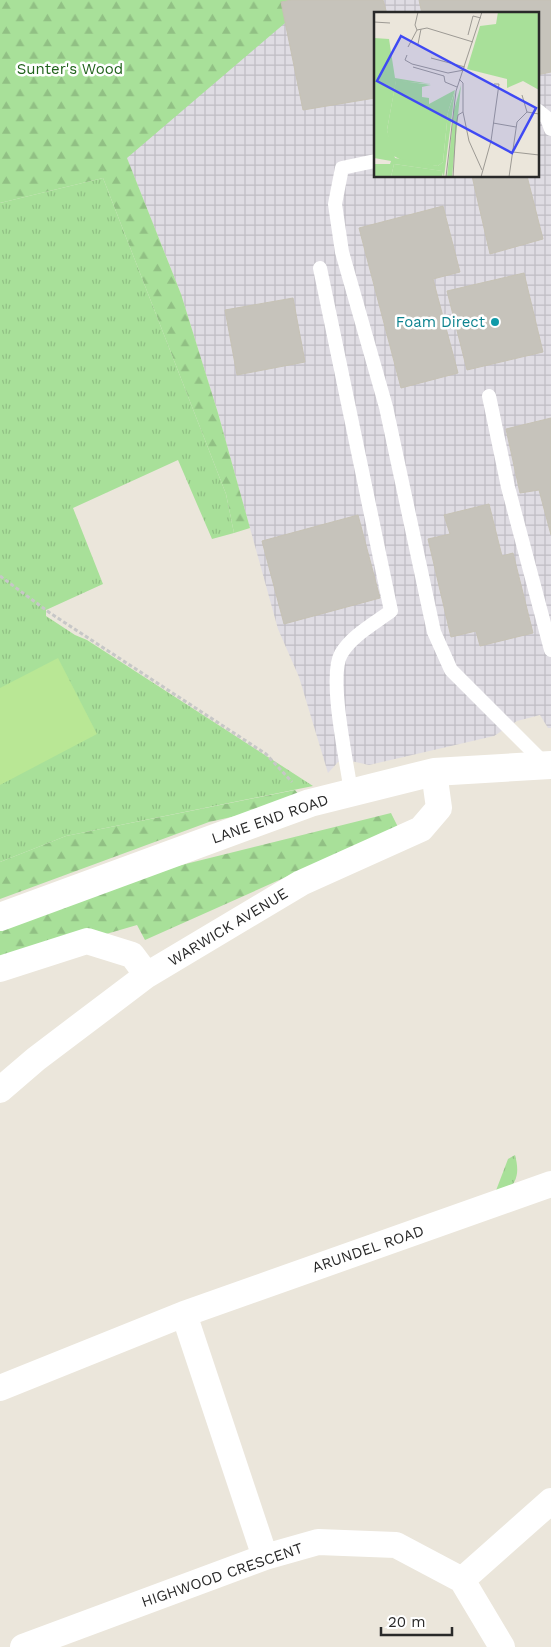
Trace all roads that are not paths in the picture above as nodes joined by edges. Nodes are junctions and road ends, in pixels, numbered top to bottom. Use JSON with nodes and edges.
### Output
{"nodes":[{"id":1,"x":538,"y":111,"type":"edge"},
{"id":2,"x":551,"y":129,"type":"edge"},
{"id":3,"x":374,"y":161,"type":"edge"},
{"id":4,"x":320,"y":268,"type":"dead end"},
{"id":5,"x":489,"y":396,"type":"dead end"},
{"id":6,"x":551,"y":650,"type":"edge"},
{"id":7,"x":549,"y":765,"type":"edge"},
{"id":8,"x":434,"y":772,"type":"junction"},
{"id":9,"x":351,"y":792,"type":"junction"},
{"id":10,"x":0,"y":917,"type":"edge"},
{"id":11,"x":0,"y":969,"type":"edge"},
{"id":12,"x":147,"y":975,"type":"junction"},
{"id":13,"x":0,"y":1090,"type":"edge"},
{"id":14,"x":551,"y":1184,"type":"edge"},
{"id":15,"x":184,"y":1314,"type":"junction"},
{"id":16,"x":0,"y":1388,"type":"edge"},
{"id":17,"x":551,"y":1501,"type":"edge"},
{"id":18,"x":265,"y":1557,"type":"junction"},
{"id":19,"x":462,"y":1580,"type":"junction"},
{"id":20,"x":23,"y":1647,"type":"edge"},
{"id":21,"x":502,"y":1647,"type":"edge"}],
"edges":[{"from":1,"to":2,"type":"lane"},
{"from":3,"to":7,"type":"lane"},
{"from":4,"to":9,"type":"lane"},
{"from":5,"to":6,"type":"lane"},
{"from":7,"to":8,"type":"street","name":"LANE END ROAD"},
{"from":8,"to":9,"type":"street","name":"LANE END ROAD"},
{"from":8,"to":12,"type":"street","name":"WARWICK AVENUE"},
{"from":9,"to":10,"type":"street","name":"LANE END ROAD"},
{"from":11,"to":12,"type":"street"},
{"from":12,"to":13,"type":"street","name":"WARWICK AVENUE"},
{"from":14,"to":15,"type":"street","name":"ARUNDEL ROAD"},
{"from":15,"to":16,"type":"street","name":"ARUNDEL ROAD"},
{"from":15,"to":18,"type":"street"},
{"from":17,"to":19,"type":"street"},
{"from":18,"to":19,"type":"street","name":"HIGHWOOD CRESCENT"},
{"from":18,"to":20,"type":"street","name":"HIGHWOOD CRESCENT"},
{"from":19,"to":21,"type":"street"}]}
